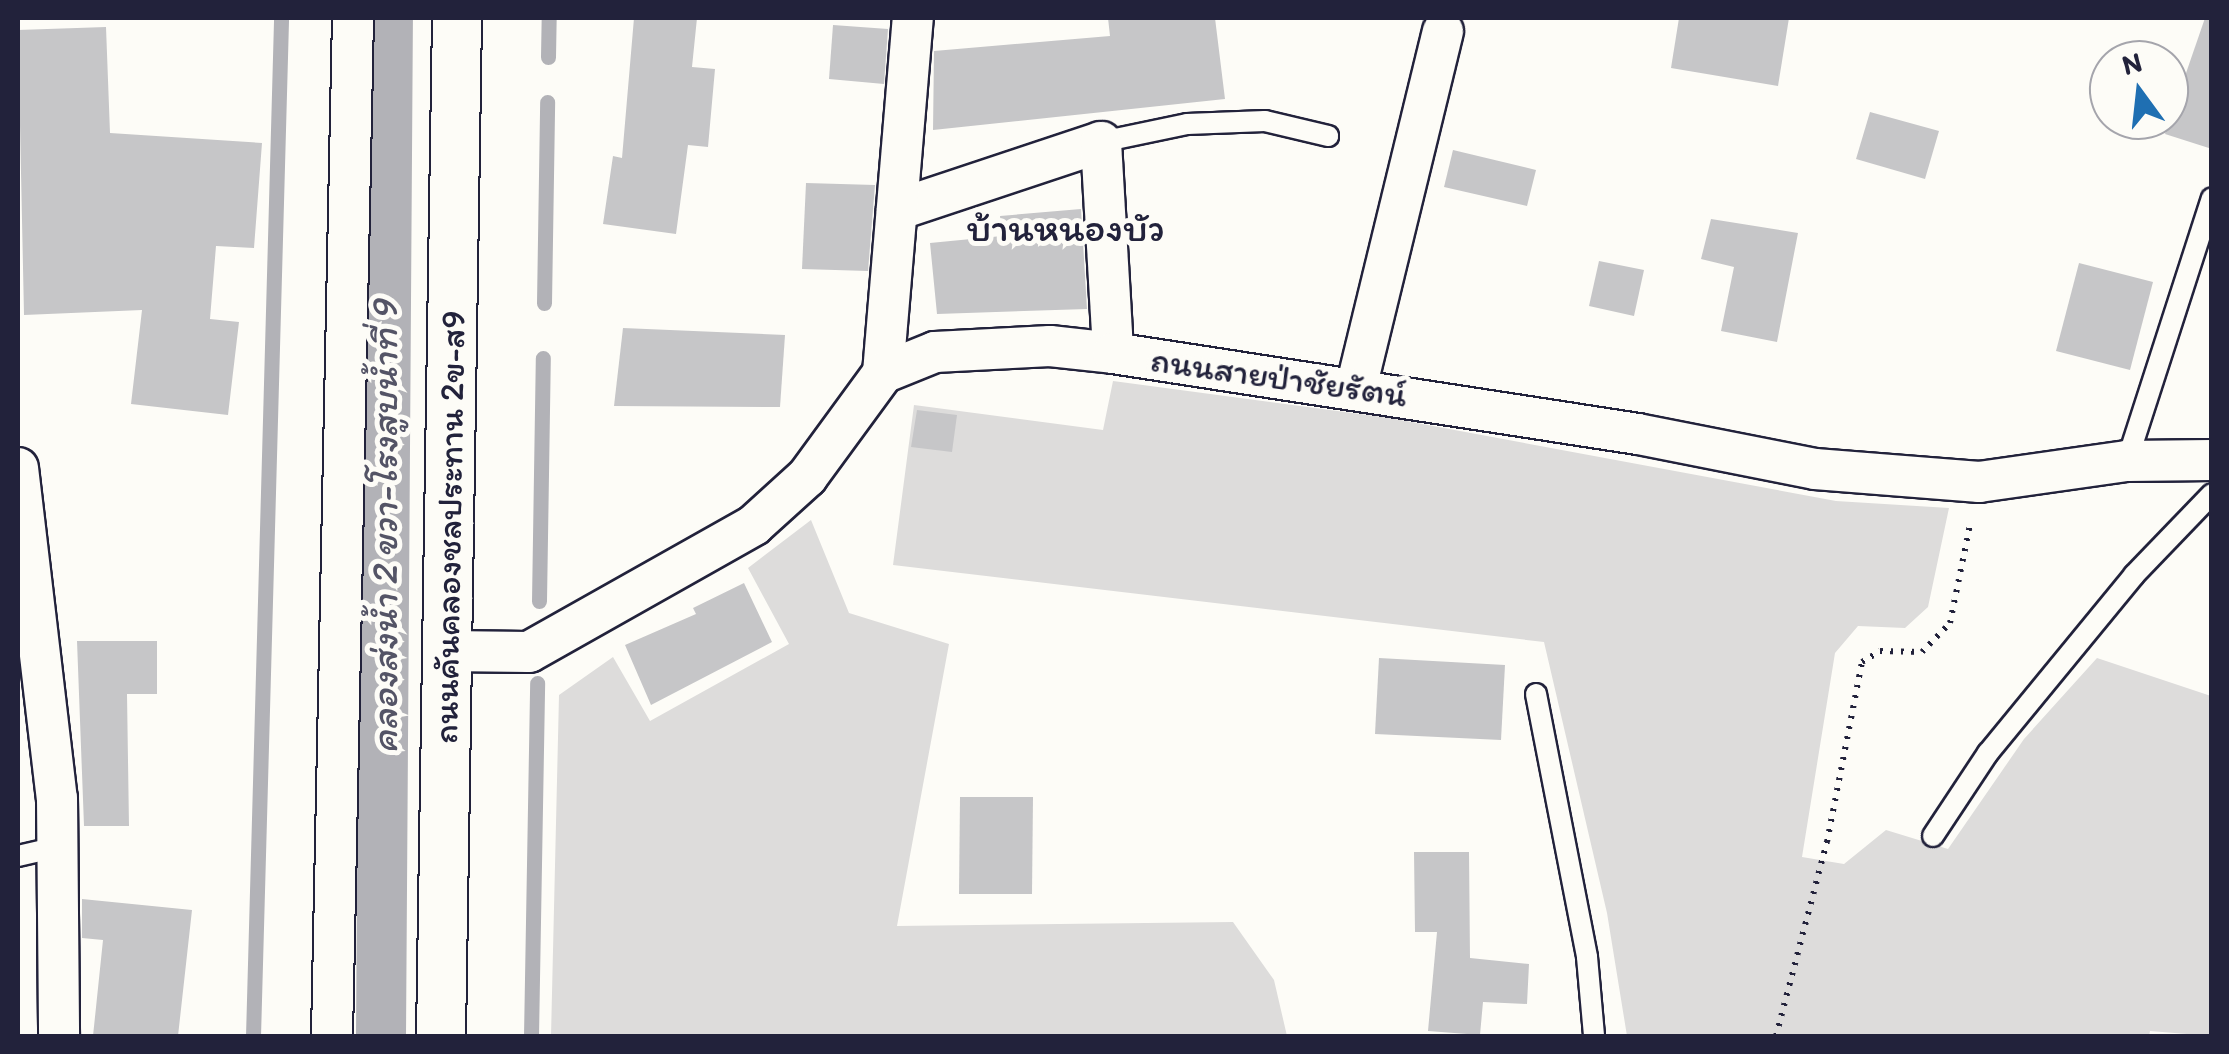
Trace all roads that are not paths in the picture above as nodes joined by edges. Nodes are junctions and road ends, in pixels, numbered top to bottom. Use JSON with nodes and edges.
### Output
{"nodes":[{"id":1,"x":353,"y":18,"type":"edge"},
{"id":2,"x":457,"y":18,"type":"edge"},
{"id":3,"x":914,"y":18,"type":"edge"},
{"id":4,"x":1444,"y":24,"type":"edge"},
{"id":5,"x":1328,"y":136,"type":"dead end"},
{"id":6,"x":1101,"y":142,"type":"junction"},
{"id":7,"x":2212,"y":198,"type":"edge"},
{"id":8,"x":897,"y":210,"type":"junction"},
{"id":9,"x":1113,"y":353,"type":"junction"},
{"id":10,"x":884,"y":374,"type":"junction"},
{"id":11,"x":1356,"y":388,"type":"junction"},
{"id":12,"x":2212,"y":460,"type":"edge"},
{"id":13,"x":2127,"y":462,"type":"junction"},
{"id":14,"x":18,"y":468,"type":"edge"},
{"id":15,"x":2212,"y":494,"type":"edge"},
{"id":16,"x":447,"y":651,"type":"junction"},
{"id":17,"x":1536,"y":694,"type":"dead end"},
{"id":18,"x":1932,"y":836,"type":"dead end"},
{"id":19,"x":58,"y":847,"type":"junction"},
{"id":20,"x":18,"y":856,"type":"edge"},
{"id":21,"x":58,"y":1036,"type":"edge"},
{"id":22,"x":332,"y":1036,"type":"edge"},
{"id":23,"x":442,"y":1036,"type":"edge"},
{"id":24,"x":1594,"y":1036,"type":"edge"}],
"edges":[{"from":1,"to":22,"type":"street"},
{"from":2,"to":16,"type":"street","name":"ถนนคันคลองชลประทาน 2ข-ส9"},
{"from":3,"to":8,"type":"street"},
{"from":4,"to":11,"type":"street"},
{"from":5,"to":6,"type":"lane"},
{"from":6,"to":8,"type":"street"},
{"from":6,"to":9,"type":"street"},
{"from":7,"to":13,"type":"lane"},
{"from":8,"to":10,"type":"street"},
{"from":9,"to":10,"type":"street","name":"ถนนสายป่าชัยรัตน์"},
{"from":9,"to":11,"type":"street","name":"ถนนสายป่าชัยรัตน์"},
{"from":10,"to":16,"type":"street","name":"ถนนสายป่าชัยรัตน์"},
{"from":11,"to":13,"type":"street","name":"ถนนสายป่าชัยรัตน์"},
{"from":12,"to":13,"type":"street","name":"ถนนสายป่าชัยรัตน์"},
{"from":14,"to":19,"type":"street"},
{"from":15,"to":18,"type":"lane"},
{"from":16,"to":23,"type":"street","name":"ถนนคันคลองชลประทาน 2ข-ส9"},
{"from":17,"to":24,"type":"lane"},
{"from":19,"to":20,"type":"lane"},
{"from":19,"to":21,"type":"street"}]}
